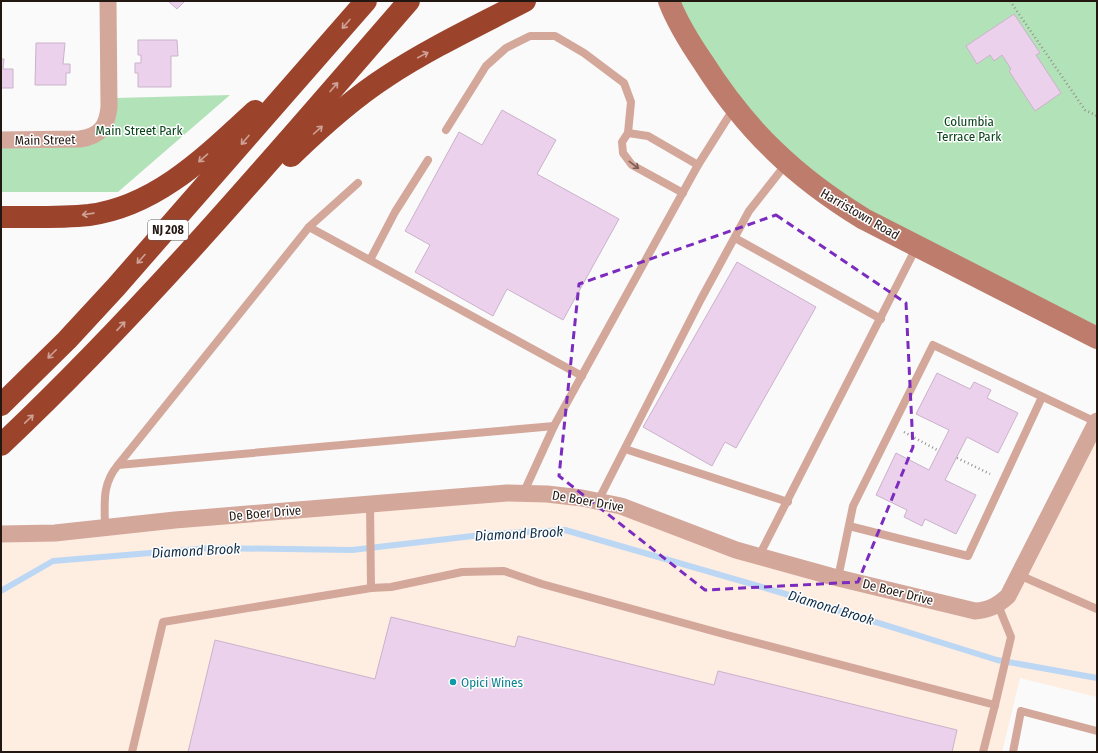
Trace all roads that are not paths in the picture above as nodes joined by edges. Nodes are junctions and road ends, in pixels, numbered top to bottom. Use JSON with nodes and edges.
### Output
{"nodes":[{"id":1,"x":108,"y":1,"type":"edge"},
{"id":2,"x":366,"y":1,"type":"edge"},
{"id":3,"x":409,"y":1,"type":"edge"},
{"id":4,"x":526,"y":1,"type":"edge"},
{"id":5,"x":669,"y":1,"type":"edge"},
{"id":6,"x":326,"y":48,"type":"junction"},
{"id":7,"x":734,"y":108,"type":"junction"},
{"id":8,"x":446,"y":130,"type":"dead end"},
{"id":9,"x":628,"y":133,"type":"junction"},
{"id":10,"x":1,"y":140,"type":"edge"},
{"id":11,"x":428,"y":160,"type":"dead end"},
{"id":12,"x":787,"y":163,"type":"junction"},
{"id":13,"x":698,"y":165,"type":"junction"},
{"id":14,"x":358,"y":182,"type":"dead end"},
{"id":15,"x":683,"y":193,"type":"junction"},
{"id":16,"x":1,"y":217,"type":"edge"},
{"id":17,"x":310,"y":227,"type":"junction"},
{"id":18,"x":735,"y":238,"type":"junction"},
{"id":19,"x":917,"y":246,"type":"junction"},
{"id":20,"x":189,"y":254,"type":"junction"},
{"id":21,"x":370,"y":260,"type":"junction"},
{"id":22,"x":881,"y":319,"type":"junction"},
{"id":23,"x":1097,"y":338,"type":"edge"},
{"id":24,"x":582,"y":376,"type":"junction"},
{"id":25,"x":1042,"y":397,"type":"junction"},
{"id":26,"x":1,"y":405,"type":"edge"},
{"id":27,"x":554,"y":426,"type":"junction"},
{"id":28,"x":1096,"y":427,"type":"edge"},
{"id":29,"x":1,"y":445,"type":"edge"},
{"id":30,"x":624,"y":449,"type":"junction"},
{"id":31,"x":118,"y":465,"type":"junction"},
{"id":32,"x":523,"y":494,"type":"junction"},
{"id":33,"x":598,"y":501,"type":"junction"},
{"id":34,"x":788,"y":502,"type":"junction"},
{"id":35,"x":370,"y":512,"type":"junction"},
{"id":36,"x":849,"y":526,"type":"junction"},
{"id":37,"x":105,"y":528,"type":"junction"},
{"id":38,"x":1,"y":534,"type":"edge"},
{"id":39,"x":759,"y":556,"type":"junction"},
{"id":40,"x":1020,"y":575,"type":"junction"},
{"id":41,"x":838,"y":578,"type":"junction"},
{"id":42,"x":371,"y":588,"type":"junction"},
{"id":43,"x":998,"y":605,"type":"junction"},
{"id":44,"x":1097,"y":609,"type":"edge"},
{"id":45,"x":995,"y":705,"type":"junction"},
{"id":46,"x":1097,"y":730,"type":"edge"},
{"id":47,"x":132,"y":752,"type":"edge"},
{"id":48,"x":983,"y":752,"type":"edge"},
{"id":49,"x":1013,"y":752,"type":"edge"}],
"edges":[{"from":1,"to":10,"type":"street","name":"Main Street"},
{"from":2,"to":6,"type":"highway","number":"NJ 208","one_way":true},
{"from":20,"to":3,"type":"highway","number":"NJ 208","one_way":true},
{"from":20,"to":4,"type":"highway","one_way":true},
{"from":5,"to":7,"type":"street","name":"Harristown Road"},
{"from":6,"to":16,"type":"highway","one_way":true},
{"from":6,"to":26,"type":"highway","number":"NJ 208","one_way":true},
{"from":7,"to":12,"type":"street","name":"Harristown Road"},
{"from":7,"to":13,"type":"lane"},
{"from":8,"to":9,"type":"lane"},
{"from":9,"to":13,"type":"lane"},
{"from":9,"to":15,"type":"lane","one_way":true},
{"from":11,"to":21,"type":"lane"},
{"from":12,"to":18,"type":"lane"},
{"from":12,"to":19,"type":"street","name":"Harristown Road"},
{"from":13,"to":15,"type":"lane"},
{"from":14,"to":17,"type":"lane"},
{"from":15,"to":24,"type":"lane"},
{"from":17,"to":21,"type":"lane"},
{"from":17,"to":31,"type":"lane"},
{"from":18,"to":22,"type":"lane"},
{"from":18,"to":30,"type":"lane"},
{"from":19,"to":22,"type":"lane"},
{"from":19,"to":23,"type":"street","name":"Harristown Road"},
{"from":29,"to":20,"type":"highway","number":"NJ 208","one_way":true},
{"from":21,"to":24,"type":"lane"},
{"from":22,"to":34,"type":"lane"},
{"from":24,"to":27,"type":"lane"},
{"from":25,"to":28,"type":"lane"},
{"from":25,"to":36,"type":"lane"},
{"from":25,"to":36,"type":"lane"},
{"from":27,"to":31,"type":"lane"},
{"from":27,"to":32,"type":"lane"},
{"from":28,"to":40,"type":"street"},
{"from":30,"to":33,"type":"lane"},
{"from":30,"to":34,"type":"lane"},
{"from":31,"to":37,"type":"lane"},
{"from":32,"to":33,"type":"street","name":"De Boer Drive"},
{"from":32,"to":35,"type":"street","name":"De Boer Drive"},
{"from":33,"to":39,"type":"street","name":"De Boer Drive"},
{"from":34,"to":39,"type":"lane"},
{"from":35,"to":37,"type":"street","name":"De Boer Drive"},
{"from":35,"to":42,"type":"lane"},
{"from":36,"to":41,"type":"lane"},
{"from":37,"to":38,"type":"street","name":"De Boer Drive"},
{"from":39,"to":41,"type":"street","name":"De Boer Drive"},
{"from":40,"to":43,"type":"street"},
{"from":40,"to":44,"type":"lane"},
{"from":41,"to":43,"type":"street","name":"De Boer Drive"},
{"from":42,"to":45,"type":"lane"},
{"from":42,"to":47,"type":"lane"},
{"from":43,"to":45,"type":"lane"},
{"from":45,"to":48,"type":"lane"},
{"from":46,"to":49,"type":"lane"}]}
